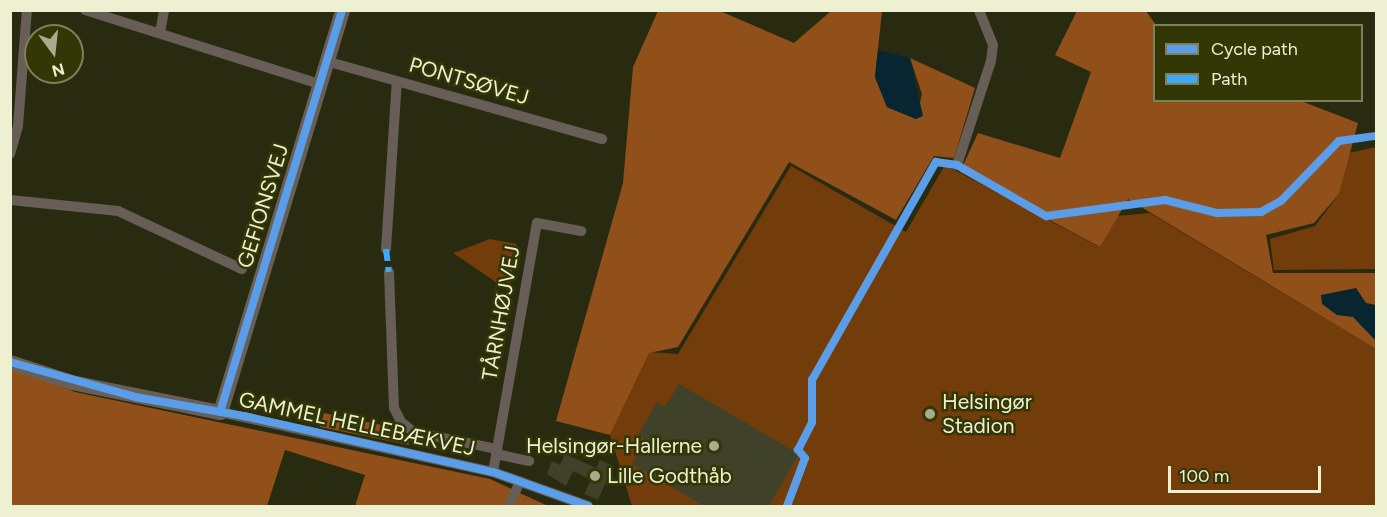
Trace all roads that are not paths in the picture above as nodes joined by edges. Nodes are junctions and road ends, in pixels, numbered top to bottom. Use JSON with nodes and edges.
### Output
{"nodes":[{"id":1,"x":27,"y":10,"type":"edge"},
{"id":2,"x":85,"y":10,"type":"edge"},
{"id":3,"x":164,"y":10,"type":"edge"},
{"id":4,"x":342,"y":10,"type":"edge"},
{"id":5,"x":979,"y":10,"type":"edge"},
{"id":6,"x":160,"y":33,"type":"junction"},
{"id":7,"x":326,"y":61,"type":"junction"},
{"id":8,"x":397,"y":81,"type":"junction"},
{"id":9,"x":319,"y":84,"type":"junction"},
{"id":10,"x":602,"y":139,"type":"dead end"},
{"id":11,"x":10,"y":154,"type":"edge"},
{"id":12,"x":957,"y":165,"type":"dead end"},
{"id":13,"x":10,"y":200,"type":"edge"},
{"id":14,"x":581,"y":231,"type":"dead end"},
{"id":15,"x":386,"y":249,"type":"dead end"},
{"id":16,"x":242,"y":268,"type":"dead end"},
{"id":17,"x":388,"y":272,"type":"dead end"},
{"id":18,"x":10,"y":362,"type":"edge"},
{"id":19,"x":220,"y":412,"type":"junction"},
{"id":20,"x":496,"y":452,"type":"junction"},
{"id":21,"x":529,"y":461,"type":"dead end"},
{"id":22,"x":493,"y":472,"type":"junction"},
{"id":23,"x":520,"y":480,"type":"junction"},
{"id":24,"x":509,"y":507,"type":"edge"},
{"id":25,"x":588,"y":507,"type":"edge"}],
"edges":[{"from":1,"to":11,"type":"street"},
{"from":2,"to":6,"type":"street"},
{"from":3,"to":6,"type":"street"},
{"from":4,"to":7,"type":"main road","name":"GEFIONSVEJ"},
{"from":5,"to":12,"type":"street"},
{"from":6,"to":9,"type":"street"},
{"from":7,"to":8,"type":"street","name":"PONTSØVEJ"},
{"from":7,"to":9,"type":"main road","name":"GEFIONSVEJ"},
{"from":8,"to":10,"type":"street","name":"PONTSØVEJ"},
{"from":8,"to":15,"type":"street"},
{"from":9,"to":19,"type":"main road","name":"GEFIONSVEJ"},
{"from":13,"to":16,"type":"street"},
{"from":14,"to":20,"type":"street","name":"TÅRNHØJVEJ"},
{"from":17,"to":20,"type":"street"},
{"from":18,"to":19,"type":"main road","name":"GAMMEL HELLEBÆKVEJ"},
{"from":19,"to":22,"type":"street","name":"GAMMEL HELLEBÆKVEJ"},
{"from":20,"to":21,"type":"street"},
{"from":20,"to":22,"type":"street","name":"TÅRNHØJVEJ"},
{"from":22,"to":23,"type":"street","name":"GAMMEL HELLEBÆKVEJ"},
{"from":23,"to":24,"type":"street"},
{"from":23,"to":25,"type":"street","name":"GAMMEL HELLEBÆKVEJ"}]}
